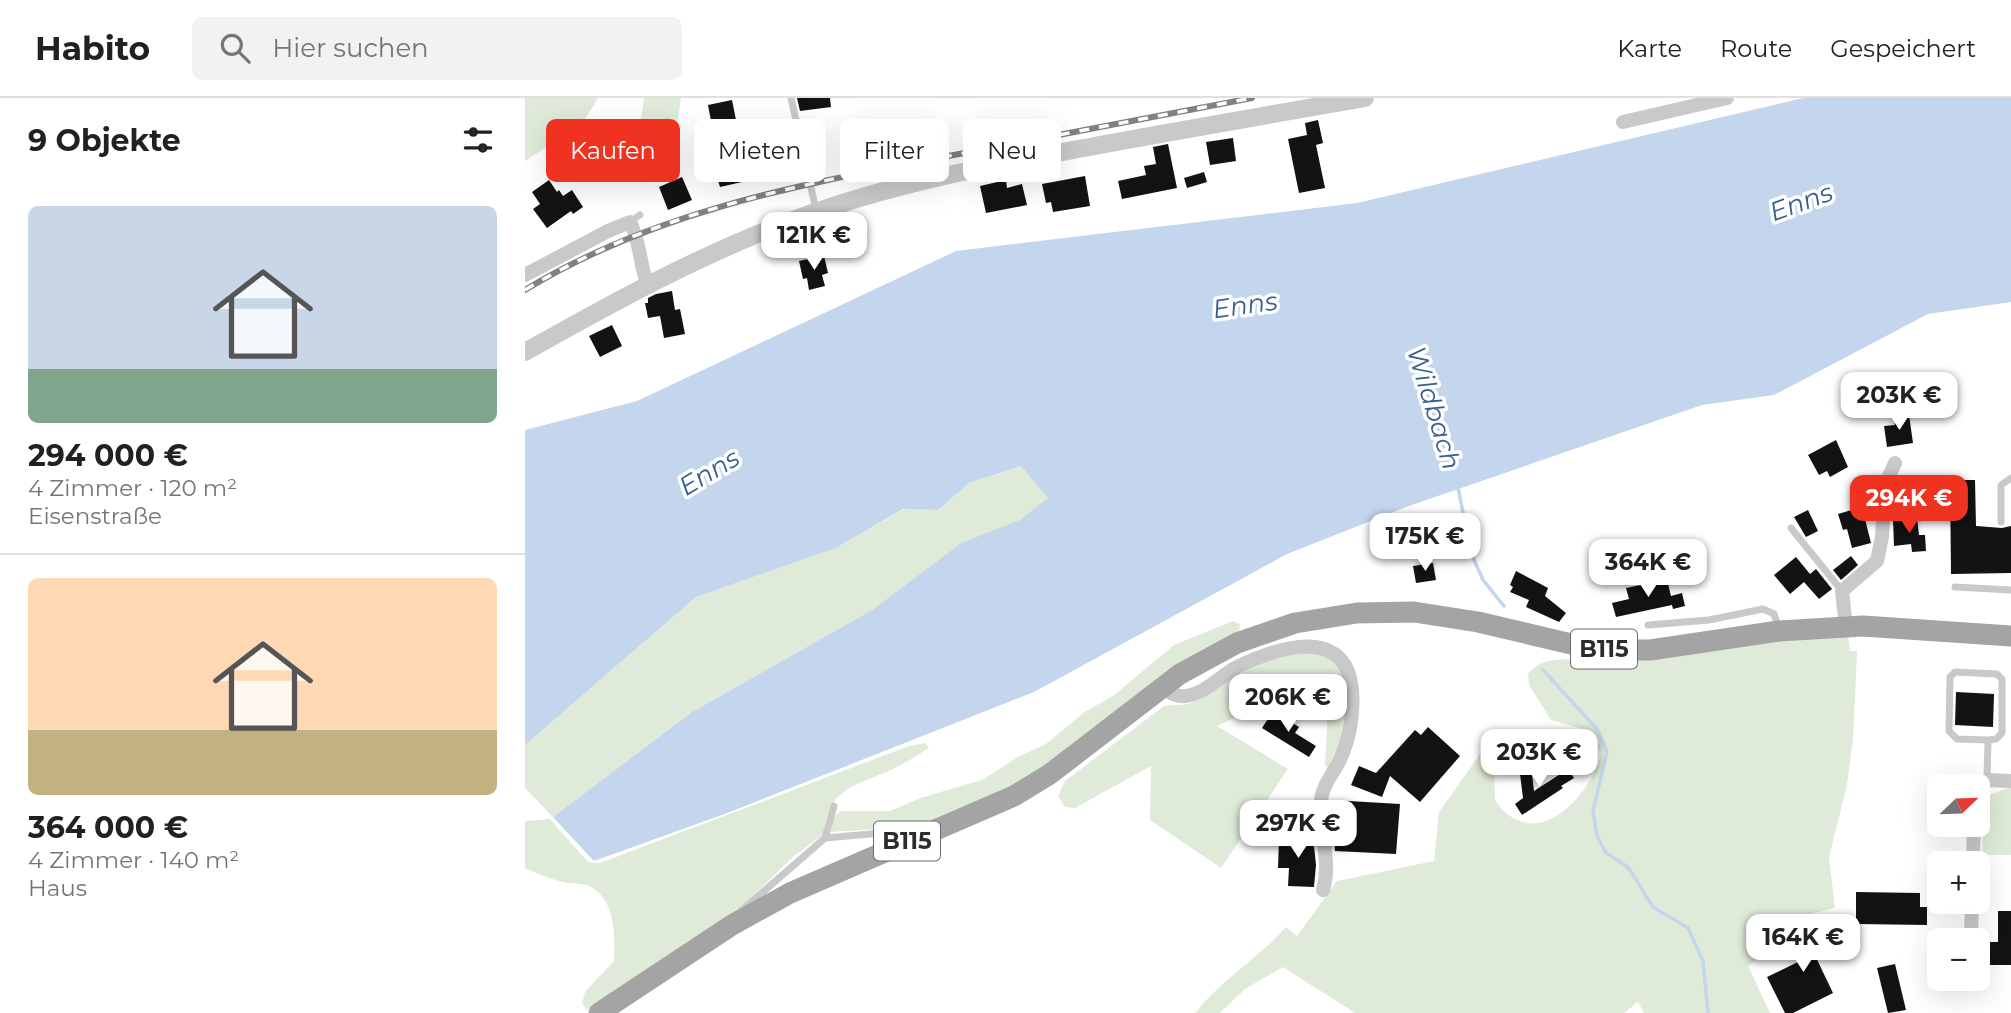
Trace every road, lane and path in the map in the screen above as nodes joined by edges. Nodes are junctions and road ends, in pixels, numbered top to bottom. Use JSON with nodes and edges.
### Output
{"nodes":[{"id":1,"x":791,"y":98,"type":"edge"},
{"id":2,"x":1365,"y":98,"type":"edge"},
{"id":3,"x":1727,"y":98,"type":"edge"},
{"id":4,"x":1623,"y":122,"type":"dead end"},
{"id":5,"x":816,"y":212,"type":"junction"},
{"id":6,"x":525,"y":275,"type":"edge"},
{"id":7,"x":648,"y":285,"type":"junction"},
{"id":8,"x":525,"y":352,"type":"edge"},
{"id":9,"x":1895,"y":463,"type":"dead end"},
{"id":10,"x":2011,"y":478,"type":"edge"},
{"id":11,"x":2001,"y":523,"type":"dead end"},
{"id":12,"x":1791,"y":528,"type":"dead end"},
{"id":13,"x":1955,"y":587,"type":"dead end"},
{"id":14,"x":2011,"y":590,"type":"edge"},
{"id":15,"x":1842,"y":591,"type":"junction"},
{"id":16,"x":1648,"y":625,"type":"dead end"},
{"id":17,"x":1846,"y":627,"type":"junction"},
{"id":18,"x":1779,"y":631,"type":"junction"},
{"id":19,"x":2011,"y":636,"type":"edge"},
{"id":20,"x":1162,"y":687,"type":"junction"},
{"id":21,"x":1988,"y":740,"type":"junction"},
{"id":22,"x":1983,"y":774,"type":"edge"},
{"id":23,"x":2011,"y":781,"type":"edge"},
{"id":24,"x":1990,"y":783,"type":"edge"},
{"id":25,"x":834,"y":806,"type":"dead end"},
{"id":26,"x":825,"y":838,"type":"junction"},
{"id":27,"x":916,"y":838,"type":"junction"},
{"id":28,"x":1323,"y":890,"type":"dead end"},
{"id":29,"x":732,"y":925,"type":"junction"},
{"id":30,"x":599,"y":1013,"type":"edge"}],
"edges":[{"from":1,"to":5,"type":"lane"},
{"from":2,"to":5,"type":"street"},
{"from":3,"to":4,"type":"street"},
{"from":5,"to":7,"type":"street"},
{"from":6,"to":7,"type":"street"},
{"from":7,"to":8,"type":"street"},
{"from":9,"to":15,"type":"street"},
{"from":10,"to":11,"type":"lane"},
{"from":12,"to":15,"type":"lane"},
{"from":13,"to":14,"type":"lane"},
{"from":15,"to":17,"type":"street"},
{"from":16,"to":18,"type":"lane"},
{"from":17,"to":18,"type":"main road","number":"B115"},
{"from":17,"to":19,"type":"main road","number":"B115"},
{"from":18,"to":20,"type":"main road","number":"B115"},
{"from":20,"to":27,"type":"main road","number":"B115"},
{"from":20,"to":28,"type":"street"},
{"from":21,"to":21,"type":"lane"},
{"from":21,"to":22,"type":"lane"},
{"from":23,"to":24,"type":"street"},
{"from":25,"to":26,"type":"lane"},
{"from":26,"to":27,"type":"lane"},
{"from":26,"to":29,"type":"lane"},
{"from":27,"to":29,"type":"main road","number":"B115"},
{"from":29,"to":30,"type":"main road","number":"B115"}]}
